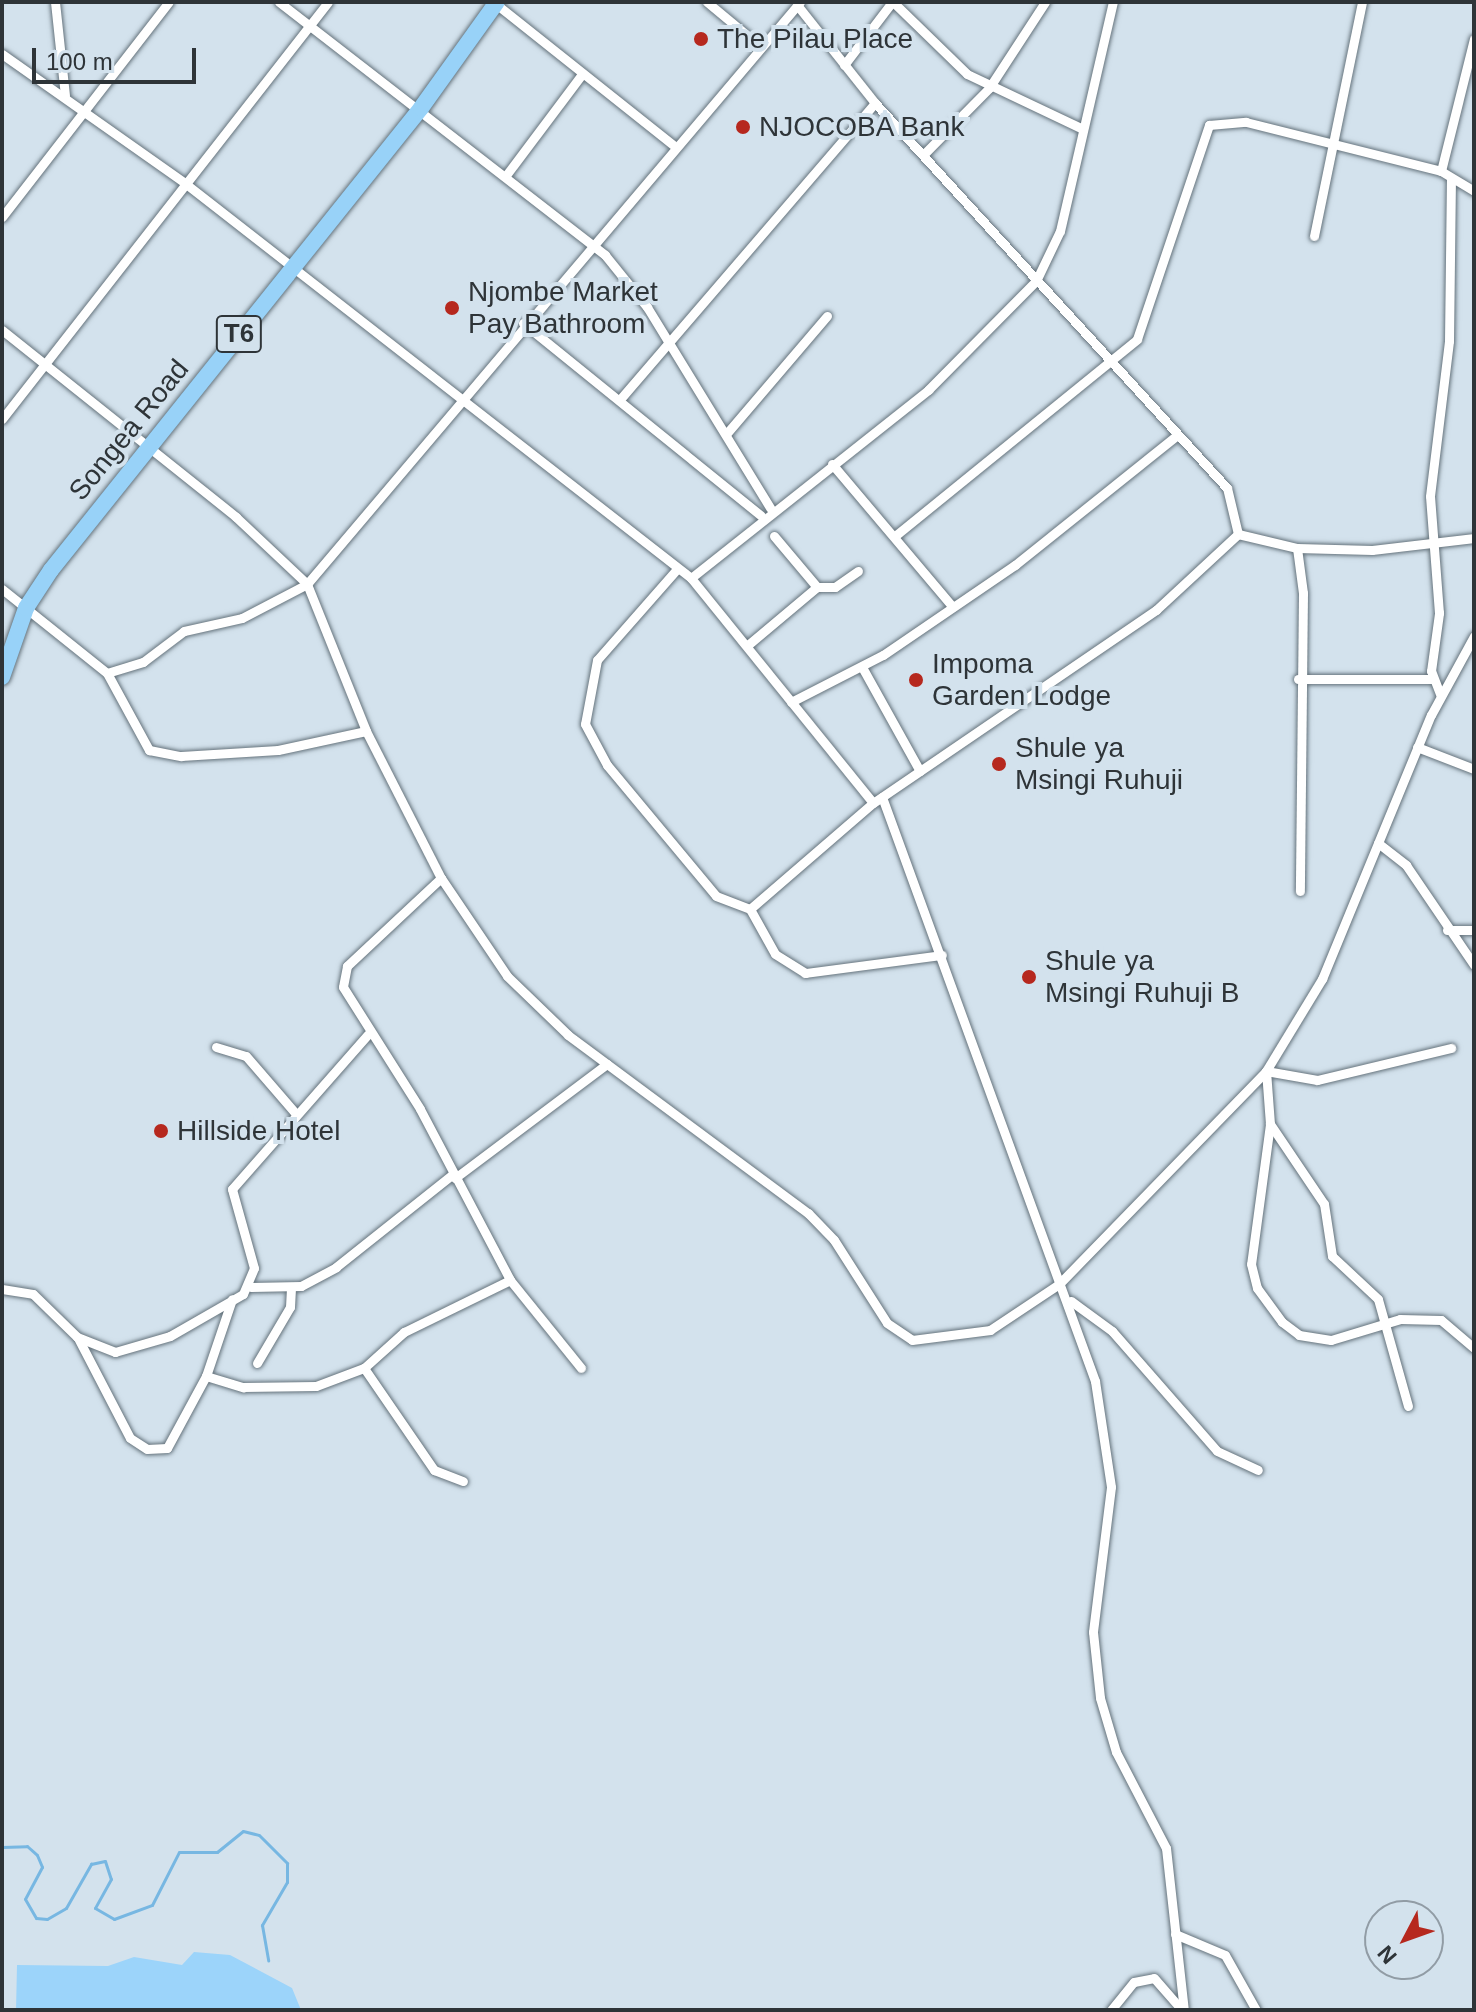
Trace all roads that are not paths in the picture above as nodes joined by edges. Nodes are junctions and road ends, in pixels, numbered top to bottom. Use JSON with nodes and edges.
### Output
{"nodes":[{"id":1,"x":55,"y":2,"type":"edge"},
{"id":2,"x":169,"y":2,"type":"edge"},
{"id":3,"x":279,"y":2,"type":"edge"},
{"id":4,"x":328,"y":2,"type":"edge"},
{"id":5,"x":707,"y":2,"type":"edge"},
{"id":6,"x":893,"y":2,"type":"edge"},
{"id":7,"x":1113,"y":2,"type":"edge"},
{"id":8,"x":1362,"y":2,"type":"edge"},
{"id":9,"x":496,"y":3,"type":"edge"},
{"id":10,"x":1043,"y":3,"type":"edge"},
{"id":11,"x":798,"y":4,"type":"edge"},
{"id":12,"x":309,"y":25,"type":"junction"},
{"id":13,"x":1474,"y":39,"type":"edge"},
{"id":14,"x":760,"y":46,"type":"junction"},
{"id":15,"x":2,"y":54,"type":"edge"},
{"id":16,"x":844,"y":65,"type":"junction"},
{"id":17,"x":582,"y":74,"type":"junction"},
{"id":18,"x":989,"y":88,"type":"junction"},
{"id":19,"x":65,"y":95,"type":"junction"},
{"id":20,"x":875,"y":103,"type":"junction"},
{"id":21,"x":83,"y":108,"type":"junction"},
{"id":22,"x":421,"y":108,"type":"junction"},
{"id":23,"x":1083,"y":129,"type":"junction"},
{"id":24,"x":673,"y":145,"type":"junction"},
{"id":25,"x":1333,"y":148,"type":"junction"},
{"id":26,"x":923,"y":155,"type":"junction"},
{"id":27,"x":1441,"y":171,"type":"junction"},
{"id":28,"x":507,"y":174,"type":"junction"},
{"id":29,"x":1451,"y":178,"type":"junction"},
{"id":30,"x":186,"y":184,"type":"junction"},
{"id":31,"x":1474,"y":191,"type":"edge"},
{"id":32,"x":2,"y":217,"type":"edge"},
{"id":33,"x":1314,"y":236,"type":"dead end"},
{"id":34,"x":590,"y":241,"type":"junction"},
{"id":35,"x":291,"y":268,"type":"junction"},
{"id":36,"x":1036,"y":281,"type":"junction"},
{"id":37,"x":827,"y":316,"type":"dead end"},
{"id":38,"x":523,"y":323,"type":"junction"},
{"id":39,"x":2,"y":330,"type":"edge"},
{"id":40,"x":670,"y":344,"type":"junction"},
{"id":41,"x":1111,"y":363,"type":"junction"},
{"id":42,"x":44,"y":364,"type":"junction"},
{"id":43,"x":622,"y":397,"type":"junction"},
{"id":44,"x":465,"y":399,"type":"junction"},
{"id":45,"x":2,"y":419,"type":"edge"},
{"id":46,"x":727,"y":433,"type":"junction"},
{"id":47,"x":1177,"y":435,"type":"junction"},
{"id":48,"x":147,"y":447,"type":"junction"},
{"id":49,"x":832,"y":464,"type":"junction"},
{"id":50,"x":770,"y":508,"type":"junction"},
{"id":51,"x":761,"y":516,"type":"junction"},
{"id":52,"x":1238,"y":534,"type":"junction"},
{"id":53,"x":774,"y":536,"type":"dead end"},
{"id":54,"x":895,"y":536,"type":"junction"},
{"id":55,"x":1474,"y":538,"type":"edge"},
{"id":56,"x":1434,"y":547,"type":"junction"},
{"id":57,"x":1297,"y":548,"type":"junction"},
{"id":58,"x":677,"y":569,"type":"junction"},
{"id":59,"x":858,"y":571,"type":"dead end"},
{"id":60,"x":691,"y":578,"type":"junction"},
{"id":61,"x":307,"y":584,"type":"junction"},
{"id":62,"x":817,"y":587,"type":"junction"},
{"id":63,"x":3,"y":591,"type":"edge"},
{"id":64,"x":953,"y":607,"type":"junction"},
{"id":65,"x":26,"y":608,"type":"junction"},
{"id":66,"x":1474,"y":636,"type":"edge"},
{"id":67,"x":749,"y":644,"type":"junction"},
{"id":68,"x":862,"y":667,"type":"junction"},
{"id":69,"x":107,"y":673,"type":"junction"},
{"id":70,"x":2,"y":677,"type":"edge"},
{"id":71,"x":1298,"y":679,"type":"junction"},
{"id":72,"x":1432,"y":679,"type":"junction"},
{"id":73,"x":1440,"y":694,"type":"junction"},
{"id":74,"x":791,"y":702,"type":"junction"},
{"id":75,"x":366,"y":731,"type":"junction"},
{"id":76,"x":1417,"y":747,"type":"junction"},
{"id":77,"x":1474,"y":769,"type":"edge"},
{"id":78,"x":920,"y":771,"type":"junction"},
{"id":79,"x":877,"y":800,"type":"junction"},
{"id":80,"x":1378,"y":843,"type":"junction"},
{"id":81,"x":441,"y":878,"type":"junction"},
{"id":82,"x":1300,"y":891,"type":"dead end"},
{"id":83,"x":750,"y":909,"type":"junction"},
{"id":84,"x":1447,"y":930,"type":"junction"},
{"id":85,"x":1474,"y":930,"type":"edge"},
{"id":86,"x":942,"y":955,"type":"junction"},
{"id":87,"x":1474,"y":965,"type":"edge"},
{"id":88,"x":368,"y":1034,"type":"junction"},
{"id":89,"x":216,"y":1047,"type":"dead end"},
{"id":90,"x":1451,"y":1048,"type":"dead end"},
{"id":91,"x":607,"y":1064,"type":"junction"},
{"id":92,"x":1266,"y":1071,"type":"junction"},
{"id":93,"x":296,"y":1114,"type":"junction"},
{"id":94,"x":1270,"y":1124,"type":"junction"},
{"id":95,"x":454,"y":1176,"type":"junction"},
{"id":96,"x":510,"y":1280,"type":"junction"},
{"id":97,"x":1059,"y":1284,"type":"junction"},
{"id":98,"x":251,"y":1287,"type":"junction"},
{"id":99,"x":291,"y":1287,"type":"junction"},
{"id":100,"x":2,"y":1289,"type":"edge"},
{"id":101,"x":232,"y":1299,"type":"junction"},
{"id":102,"x":1070,"y":1301,"type":"junction"},
{"id":103,"x":1385,"y":1321,"type":"junction"},
{"id":104,"x":77,"y":1337,"type":"junction"},
{"id":105,"x":1474,"y":1348,"type":"edge"},
{"id":106,"x":257,"y":1363,"type":"dead end"},
{"id":107,"x":364,"y":1368,"type":"junction"},
{"id":108,"x":581,"y":1368,"type":"dead end"},
{"id":109,"x":206,"y":1376,"type":"junction"},
{"id":110,"x":1408,"y":1406,"type":"dead end"},
{"id":111,"x":1258,"y":1470,"type":"dead end"},
{"id":112,"x":463,"y":1481,"type":"dead end"},
{"id":113,"x":1175,"y":1934,"type":"junction"},
{"id":114,"x":1111,"y":2010,"type":"edge"},
{"id":115,"x":1183,"y":2010,"type":"edge"},
{"id":116,"x":1256,"y":2010,"type":"edge"}],
"edges":[{"from":1,"to":19,"type":"street"},
{"from":2,"to":21,"type":"street"},
{"from":3,"to":12,"type":"street"},
{"from":4,"to":12,"type":"street"},
{"from":5,"to":14,"type":"street"},
{"from":6,"to":16,"type":"street"},
{"from":6,"to":18,"type":"street"},
{"from":7,"to":23,"type":"street"},
{"from":8,"to":25,"type":"street"},
{"from":9,"to":17,"type":"street"},
{"from":9,"to":22,"type":"highway","name":"Songea Road","number":"T6"},
{"from":10,"to":18,"type":"street"},
{"from":11,"to":14,"type":"street"},
{"from":11,"to":16,"type":"street"},
{"from":12,"to":22,"type":"street"},
{"from":12,"to":30,"type":"street"},
{"from":13,"to":27,"type":"street"},
{"from":14,"to":24,"type":"street"},
{"from":15,"to":19,"type":"street"},
{"from":16,"to":20,"type":"street"},
{"from":17,"to":24,"type":"street"},
{"from":17,"to":28,"type":"street"},
{"from":18,"to":23,"type":"street"},
{"from":18,"to":26,"type":"street"},
{"from":19,"to":21,"type":"street"},
{"from":20,"to":26,"type":"street"},
{"from":20,"to":40,"type":"street"},
{"from":21,"to":30,"type":"street"},
{"from":21,"to":32,"type":"street"},
{"from":22,"to":28,"type":"street"},
{"from":22,"to":35,"type":"highway","name":"Songea Road","number":"T6"},
{"from":23,"to":36,"type":"street"},
{"from":24,"to":34,"type":"street"},
{"from":25,"to":27,"type":"street"},
{"from":25,"to":33,"type":"street"},
{"from":25,"to":41,"type":"street"},
{"from":26,"to":36,"type":"street"},
{"from":27,"to":29,"type":"street"},
{"from":28,"to":34,"type":"street"},
{"from":29,"to":31,"type":"street"},
{"from":29,"to":56,"type":"street"},
{"from":30,"to":35,"type":"street"},
{"from":30,"to":42,"type":"street"},
{"from":34,"to":38,"type":"street"},
{"from":34,"to":40,"type":"street"},
{"from":35,"to":44,"type":"street"},
{"from":35,"to":48,"type":"highway","name":"Songea Road","number":"T6"},
{"from":36,"to":41,"type":"street"},
{"from":36,"to":49,"type":"street"},
{"from":37,"to":46,"type":"street"},
{"from":38,"to":43,"type":"street"},
{"from":38,"to":44,"type":"street"},
{"from":39,"to":42,"type":"street"},
{"from":40,"to":43,"type":"street"},
{"from":40,"to":46,"type":"street"},
{"from":41,"to":47,"type":"street"},
{"from":41,"to":54,"type":"street"},
{"from":42,"to":45,"type":"street"},
{"from":42,"to":48,"type":"street"},
{"from":43,"to":51,"type":"street"},
{"from":44,"to":58,"type":"street"},
{"from":44,"to":61,"type":"street"},
{"from":46,"to":50,"type":"street"},
{"from":47,"to":52,"type":"street"},
{"from":47,"to":64,"type":"street"},
{"from":48,"to":61,"type":"street"},
{"from":48,"to":65,"type":"highway","name":"Songea Road","number":"T6"},
{"from":49,"to":50,"type":"street"},
{"from":49,"to":54,"type":"street"},
{"from":50,"to":51,"type":"street"},
{"from":51,"to":60,"type":"street"},
{"from":52,"to":57,"type":"street"},
{"from":52,"to":78,"type":"street"},
{"from":53,"to":62,"type":"street"},
{"from":54,"to":64,"type":"street"},
{"from":55,"to":56,"type":"street"},
{"from":56,"to":57,"type":"street"},
{"from":56,"to":72,"type":"street"},
{"from":57,"to":71,"type":"street"},
{"from":58,"to":60,"type":"street"},
{"from":58,"to":83,"type":"street"},
{"from":59,"to":62,"type":"street"},
{"from":60,"to":67,"type":"street"},
{"from":61,"to":69,"type":"street"},
{"from":61,"to":75,"type":"street"},
{"from":62,"to":67,"type":"street"},
{"from":63,"to":65,"type":"street"},
{"from":64,"to":68,"type":"street"},
{"from":65,"to":69,"type":"street"},
{"from":65,"to":70,"type":"highway","name":"Songea Road","number":"T6"},
{"from":66,"to":73,"type":"street"},
{"from":67,"to":74,"type":"street"},
{"from":68,"to":74,"type":"street"},
{"from":68,"to":78,"type":"street"},
{"from":69,"to":75,"type":"street"},
{"from":71,"to":72,"type":"street"},
{"from":71,"to":82,"type":"street"},
{"from":72,"to":73,"type":"street"},
{"from":73,"to":76,"type":"street"},
{"from":74,"to":79,"type":"street"},
{"from":75,"to":81,"type":"street"},
{"from":76,"to":77,"type":"street"},
{"from":76,"to":80,"type":"street"},
{"from":78,"to":79,"type":"street"},
{"from":79,"to":83,"type":"street"},
{"from":79,"to":86,"type":"street"},
{"from":80,"to":84,"type":"street"},
{"from":80,"to":92,"type":"street"},
{"from":81,"to":88,"type":"street"},
{"from":81,"to":91,"type":"street"},
{"from":83,"to":86,"type":"street"},
{"from":84,"to":85,"type":"street"},
{"from":84,"to":87,"type":"street"},
{"from":86,"to":97,"type":"street"},
{"from":88,"to":93,"type":"street"},
{"from":88,"to":95,"type":"street"},
{"from":89,"to":93,"type":"street"},
{"from":90,"to":92,"type":"street"},
{"from":91,"to":95,"type":"street"},
{"from":91,"to":97,"type":"street"},
{"from":92,"to":94,"type":"street"},
{"from":92,"to":97,"type":"street"},
{"from":93,"to":98,"type":"street"},
{"from":94,"to":103,"type":"street"},
{"from":94,"to":103,"type":"street"},
{"from":95,"to":96,"type":"street"},
{"from":95,"to":99,"type":"street"},
{"from":96,"to":107,"type":"street"},
{"from":96,"to":108,"type":"street"},
{"from":97,"to":102,"type":"street"},
{"from":98,"to":99,"type":"street"},
{"from":98,"to":101,"type":"street"},
{"from":99,"to":106,"type":"street"},
{"from":100,"to":104,"type":"street"},
{"from":101,"to":104,"type":"street"},
{"from":101,"to":109,"type":"street"},
{"from":102,"to":111,"type":"street"},
{"from":102,"to":113,"type":"street"},
{"from":103,"to":105,"type":"street"},
{"from":103,"to":110,"type":"street"},
{"from":104,"to":109,"type":"street"},
{"from":107,"to":109,"type":"street"},
{"from":107,"to":112,"type":"street"},
{"from":113,"to":115,"type":"street"},
{"from":113,"to":116,"type":"street"},
{"from":114,"to":115,"type":"street"}]}
